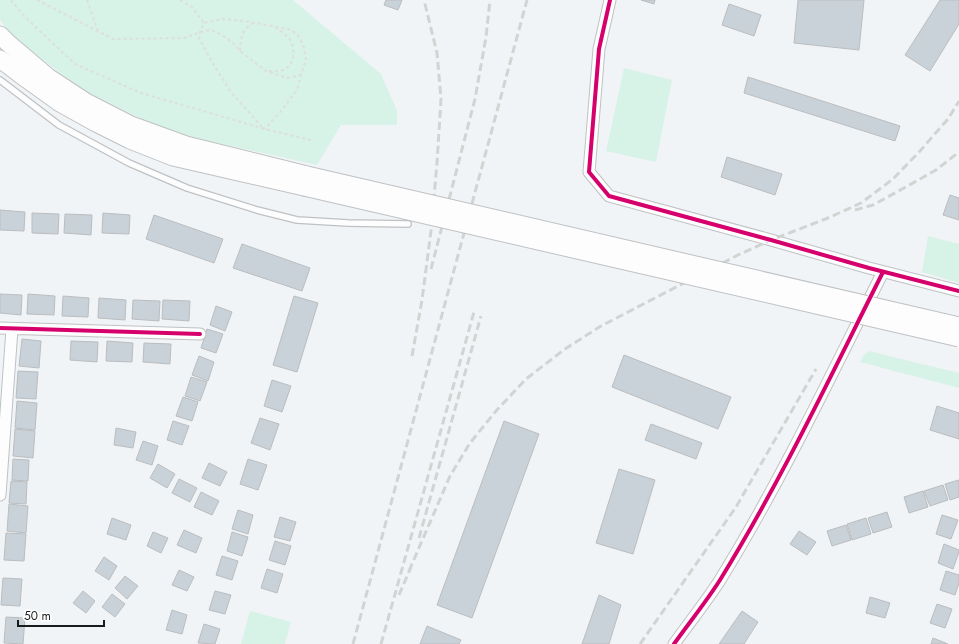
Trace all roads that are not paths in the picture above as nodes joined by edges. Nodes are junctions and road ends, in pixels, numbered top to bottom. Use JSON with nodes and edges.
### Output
{"nodes":[{"id":1,"x":610,"y":0,"type":"edge"},
{"id":2,"x":0,"y":35,"type":"edge"},
{"id":3,"x":0,"y":59,"type":"edge"},
{"id":4,"x":0,"y":80,"type":"edge"},
{"id":5,"x":306,"y":181,"type":"junction"},
{"id":6,"x":408,"y":224,"type":"dead end"},
{"id":7,"x":883,"y":272,"type":"junction"},
{"id":8,"x":959,"y":292,"type":"edge"},
{"id":9,"x":959,"y":326,"type":"edge"},
{"id":10,"x":0,"y":328,"type":"edge"},
{"id":11,"x":12,"y":329,"type":"junction"},
{"id":12,"x":200,"y":334,"type":"dead end"},
{"id":13,"x":959,"y":338,"type":"edge"},
{"id":14,"x":0,"y":495,"type":"edge"},
{"id":15,"x":674,"y":644,"type":"edge"}],
"edges":[{"from":1,"to":7,"type":"street"},
{"from":2,"to":5,"type":"main road"},
{"from":3,"to":5,"type":"main road"},
{"from":4,"to":6,"type":"lane"},
{"from":5,"to":9,"type":"main road","bridge":true},
{"from":5,"to":13,"type":"main road","bridge":true},
{"from":7,"to":8,"type":"street"},
{"from":7,"to":15,"type":"street"},
{"from":10,"to":11,"type":"street"},
{"from":11,"to":12,"type":"street"},
{"from":11,"to":14,"type":"street"}]}
